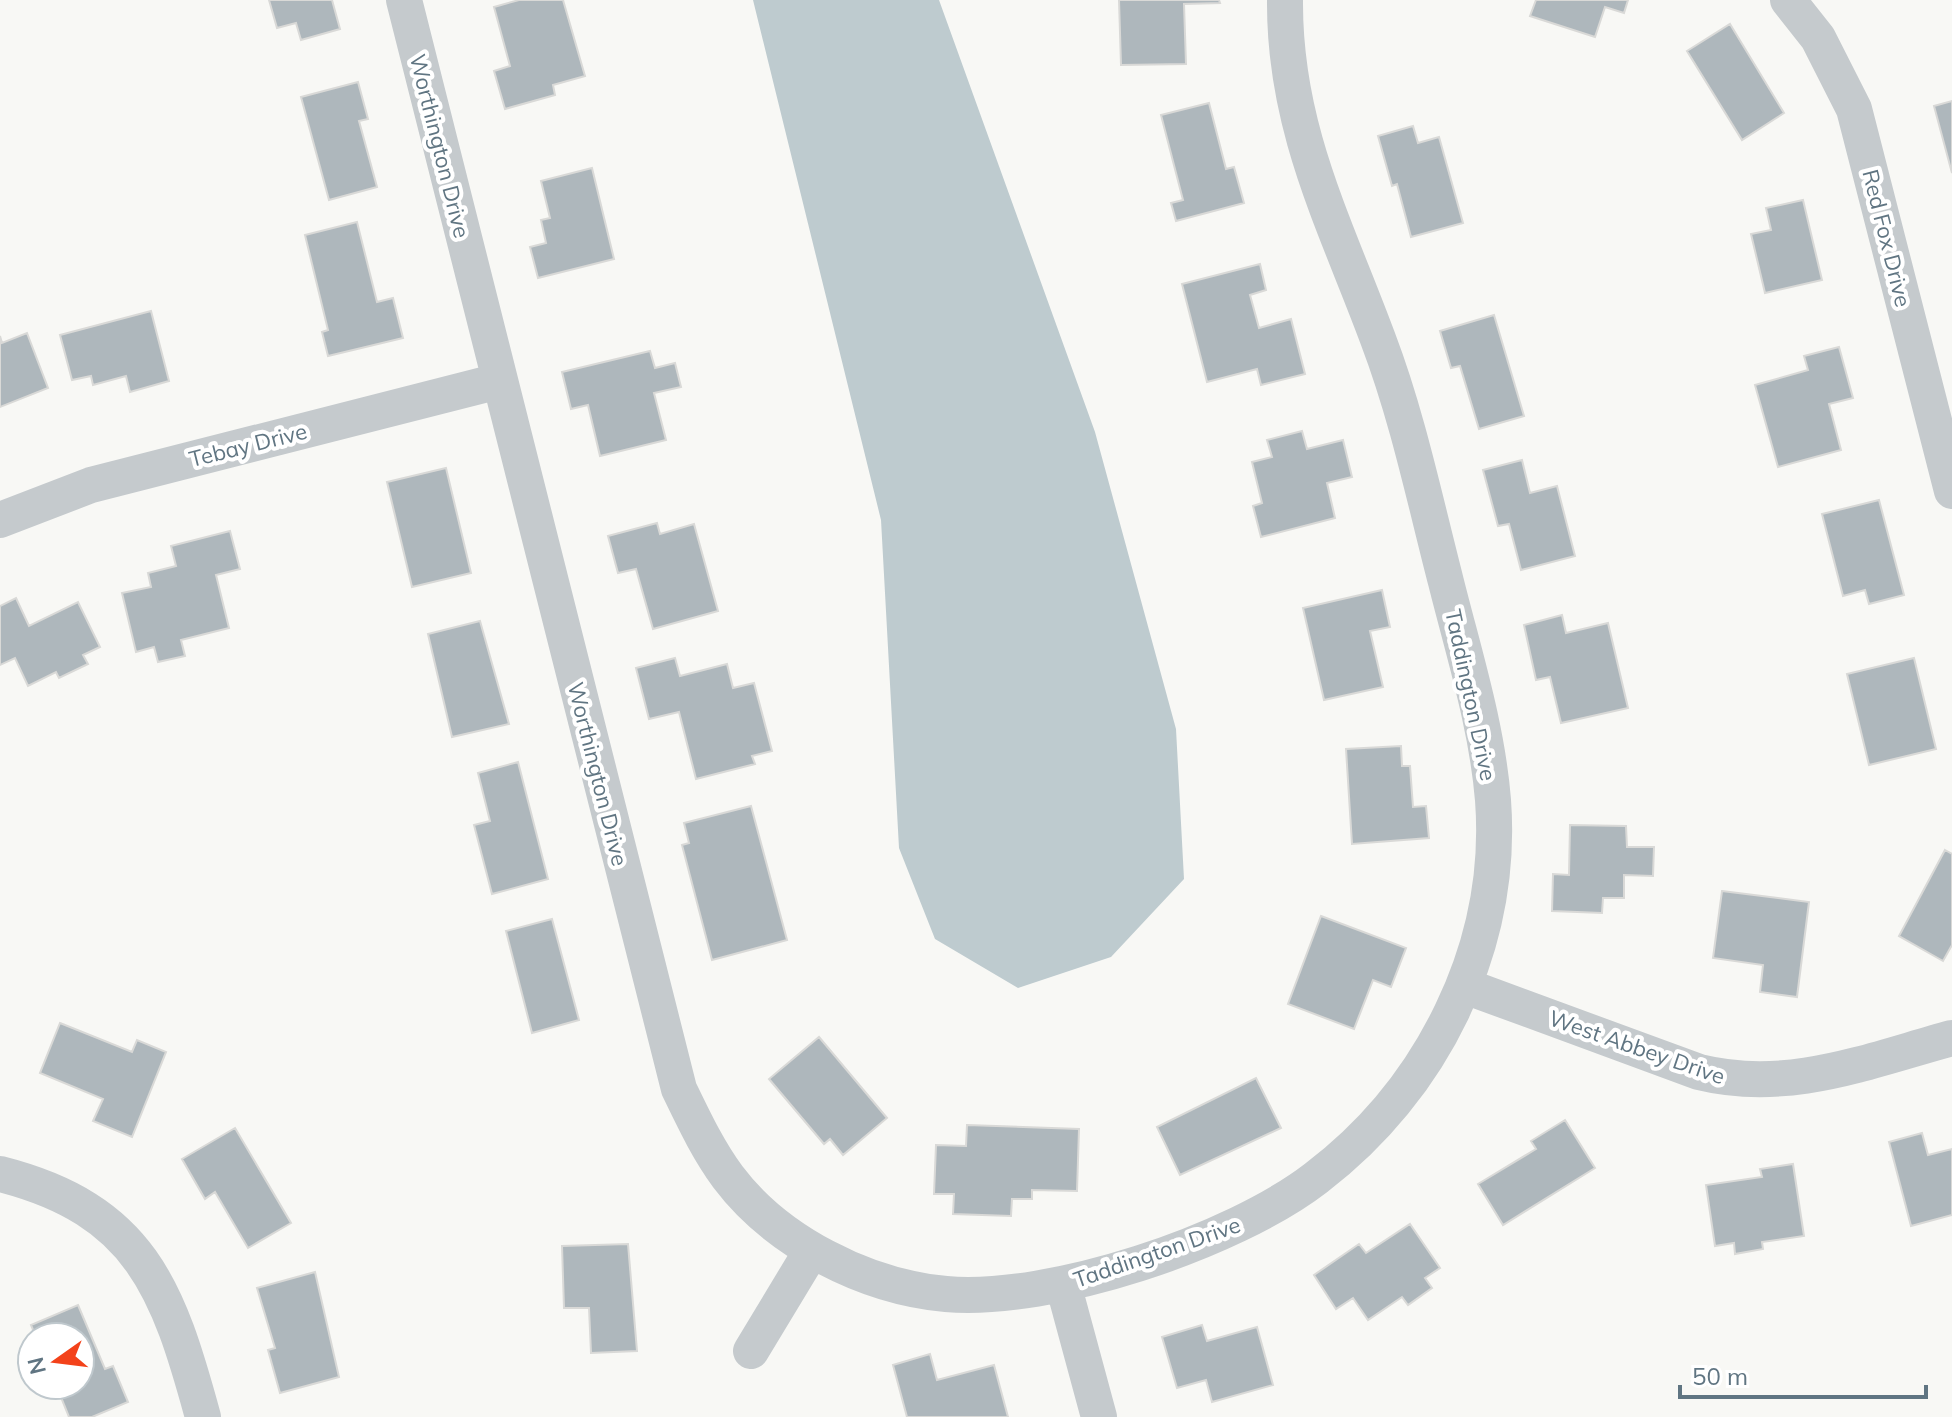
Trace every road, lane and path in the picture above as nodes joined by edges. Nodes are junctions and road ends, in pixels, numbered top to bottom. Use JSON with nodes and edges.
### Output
{"nodes":[{"id":1,"x":404,"y":0,"type":"edge"},
{"id":2,"x":1285,"y":0,"type":"edge"},
{"id":3,"x":1788,"y":0,"type":"edge"},
{"id":4,"x":499,"y":381,"type":"junction"},
{"id":5,"x":1952,"y":491,"type":"edge"},
{"id":6,"x":0,"y":520,"type":"edge"},
{"id":7,"x":1465,"y":986,"type":"junction"},
{"id":8,"x":1952,"y":1038,"type":"edge"},
{"id":9,"x":0,"y":1174,"type":"edge"},
{"id":10,"x":812,"y":1250,"type":"junction"},
{"id":11,"x":1063,"y":1284,"type":"junction"},
{"id":12,"x":751,"y":1351,"type":"dead end"},
{"id":13,"x":203,"y":1417,"type":"edge"},
{"id":14,"x":1099,"y":1417,"type":"edge"}],
"edges":[{"from":1,"to":4,"type":"street","name":"Worthington Drive"},
{"from":2,"to":7,"type":"street","name":"Taddington Drive"},
{"from":3,"to":5,"type":"street","name":"Red Fox Drive"},
{"from":4,"to":6,"type":"street","name":"Tebay Drive"},
{"from":4,"to":10,"type":"street","name":"Worthington Drive"},
{"from":7,"to":8,"type":"street","name":"West Abbey Drive"},
{"from":7,"to":11,"type":"street","name":"Taddington Drive"},
{"from":9,"to":13,"type":"street"},
{"from":10,"to":11,"type":"street","name":"Worthington Drive"},
{"from":10,"to":12,"type":"street"},
{"from":11,"to":14,"type":"street"}]}
